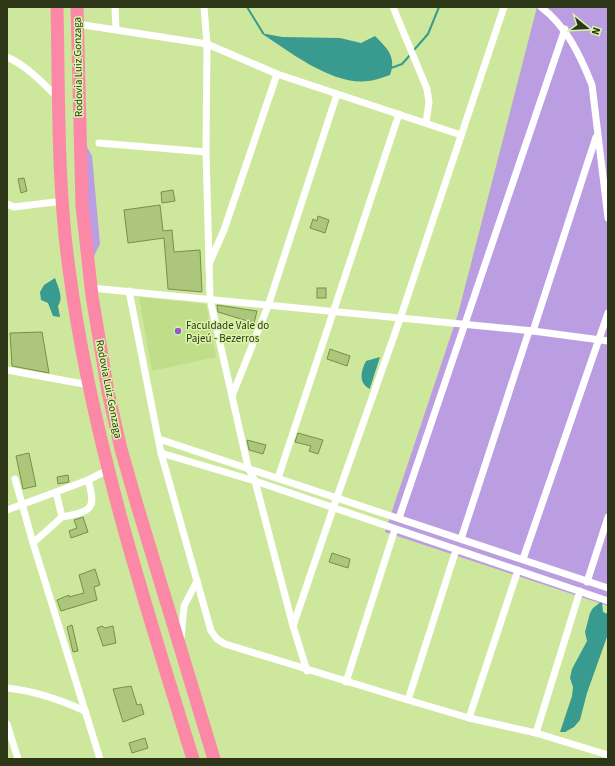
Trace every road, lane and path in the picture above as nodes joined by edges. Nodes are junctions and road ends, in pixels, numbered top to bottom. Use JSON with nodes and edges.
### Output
{"nodes":[{"id":1,"x":57,"y":7,"type":"edge"},
{"id":2,"x":77,"y":7,"type":"edge"},
{"id":3,"x":115,"y":7,"type":"edge"},
{"id":4,"x":204,"y":7,"type":"edge"},
{"id":5,"x":393,"y":7,"type":"edge"},
{"id":6,"x":504,"y":7,"type":"edge"},
{"id":7,"x":541,"y":7,"type":"edge"},
{"id":8,"x":77,"y":24,"type":"junction"},
{"id":9,"x":116,"y":29,"type":"junction"},
{"id":10,"x":565,"y":29,"type":"junction"},
{"id":11,"x":207,"y":44,"type":"junction"},
{"id":12,"x":7,"y":57,"type":"edge"},
{"id":13,"x":278,"y":74,"type":"junction"},
{"id":14,"x":337,"y":94,"type":"junction"},
{"id":15,"x":60,"y":100,"type":"junction"},
{"id":16,"x":399,"y":114,"type":"junction"},
{"id":17,"x":426,"y":123,"type":"junction"},
{"id":18,"x":462,"y":134,"type":"junction"},
{"id":19,"x":597,"y":135,"type":"junction"},
{"id":20,"x":99,"y":143,"type":"dead end"},
{"id":21,"x":206,"y":152,"type":"junction"},
{"id":22,"x":62,"y":201,"type":"junction"},
{"id":23,"x":7,"y":204,"type":"edge"},
{"id":24,"x":608,"y":218,"type":"edge"},
{"id":25,"x":208,"y":266,"type":"junction"},
{"id":26,"x":91,"y":288,"type":"junction"},
{"id":27,"x":129,"y":291,"type":"junction"},
{"id":28,"x":210,"y":299,"type":"junction"},
{"id":29,"x":268,"y":306,"type":"junction"},
{"id":30,"x":333,"y":311,"type":"junction"},
{"id":31,"x":608,"y":313,"type":"edge"},
{"id":32,"x":400,"y":319,"type":"junction"},
{"id":33,"x":464,"y":325,"type":"junction"},
{"id":34,"x":531,"y":331,"type":"junction"},
{"id":35,"x":598,"y":339,"type":"junction"},
{"id":36,"x":608,"y":341,"type":"edge"},
{"id":37,"x":7,"y":370,"type":"edge"},
{"id":38,"x":89,"y":385,"type":"junction"},
{"id":39,"x":232,"y":396,"type":"junction"},
{"id":40,"x":159,"y":439,"type":"junction"},
{"id":41,"x":161,"y":453,"type":"junction"},
{"id":42,"x":248,"y":468,"type":"junction"},
{"id":43,"x":108,"y":470,"type":"junction"},
{"id":44,"x":278,"y":478,"type":"junction"},
{"id":45,"x":15,"y":479,"type":"dead end"},
{"id":46,"x":88,"y":480,"type":"junction"},
{"id":47,"x":255,"y":481,"type":"junction"},
{"id":48,"x":56,"y":492,"type":"junction"},
{"id":49,"x":337,"y":497,"type":"junction"},
{"id":50,"x":22,"y":504,"type":"junction"},
{"id":51,"x":333,"y":508,"type":"junction"},
{"id":52,"x":7,"y":510,"type":"edge"},
{"id":53,"x":62,"y":517,"type":"junction"},
{"id":54,"x":608,"y":517,"type":"edge"},
{"id":55,"x":399,"y":518,"type":"junction"},
{"id":56,"x":396,"y":529,"type":"junction"},
{"id":57,"x":461,"y":539,"type":"junction"},
{"id":58,"x":33,"y":543,"type":"junction"},
{"id":59,"x":456,"y":550,"type":"junction"},
{"id":60,"x":523,"y":559,"type":"junction"},
{"id":61,"x":518,"y":570,"type":"junction"},
{"id":62,"x":196,"y":581,"type":"junction"},
{"id":63,"x":587,"y":582,"type":"junction"},
{"id":64,"x":608,"y":588,"type":"edge"},
{"id":65,"x":580,"y":591,"type":"junction"},
{"id":66,"x":608,"y":601,"type":"edge"},
{"id":67,"x":293,"y":626,"type":"junction"},
{"id":68,"x":180,"y":645,"type":"junction"},
{"id":69,"x":307,"y":671,"type":"junction"},
{"id":70,"x":346,"y":682,"type":"junction"},
{"id":71,"x":7,"y":688,"type":"edge"},
{"id":72,"x":408,"y":700,"type":"junction"},
{"id":73,"x":85,"y":711,"type":"junction"},
{"id":74,"x":470,"y":718,"type":"junction"},
{"id":75,"x":7,"y":724,"type":"edge"},
{"id":76,"x":536,"y":733,"type":"junction"},
{"id":77,"x":608,"y":755,"type":"edge"},
{"id":78,"x":18,"y":759,"type":"edge"},
{"id":79,"x":100,"y":759,"type":"edge"},
{"id":80,"x":193,"y":759,"type":"edge"},
{"id":81,"x":214,"y":759,"type":"edge"}],
"edges":[{"from":1,"to":15,"type":"highway","name":"Rodovia Luiz Gonzaga"},
{"from":2,"to":8,"type":"highway","name":"Rodovia Luiz Gonzaga"},
{"from":3,"to":9,"type":"street"},
{"from":4,"to":11,"type":"street"},
{"from":5,"to":17,"type":"street"},
{"from":6,"to":18,"type":"street"},
{"from":7,"to":10,"type":"street"},
{"from":8,"to":9,"type":"street"},
{"from":8,"to":26,"type":"highway","name":"Rodovia Luiz Gonzaga"},
{"from":9,"to":11,"type":"street"},
{"from":10,"to":19,"type":"street"},
{"from":10,"to":33,"type":"street"},
{"from":11,"to":13,"type":"street"},
{"from":11,"to":21,"type":"street"},
{"from":12,"to":15,"type":"street"},
{"from":13,"to":14,"type":"street"},
{"from":13,"to":25,"type":"street"},
{"from":14,"to":16,"type":"street"},
{"from":14,"to":29,"type":"street"},
{"from":15,"to":22,"type":"highway","name":"Rodovia Luiz Gonzaga"},
{"from":16,"to":17,"type":"street"},
{"from":16,"to":30,"type":"street"},
{"from":17,"to":18,"type":"street"},
{"from":18,"to":32,"type":"street"},
{"from":19,"to":24,"type":"street"},
{"from":19,"to":34,"type":"street"},
{"from":20,"to":21,"type":"street"},
{"from":21,"to":25,"type":"street"},
{"from":22,"to":23,"type":"street"},
{"from":22,"to":38,"type":"highway","name":"Rodovia Luiz Gonzaga"},
{"from":25,"to":28,"type":"street"},
{"from":26,"to":27,"type":"street"},
{"from":26,"to":68,"type":"highway","name":"Rodovia Luiz Gonzaga"},
{"from":27,"to":28,"type":"street"},
{"from":27,"to":40,"type":"street"},
{"from":28,"to":29,"type":"street"},
{"from":28,"to":39,"type":"street"},
{"from":29,"to":30,"type":"street"},
{"from":29,"to":39,"type":"street"},
{"from":30,"to":32,"type":"street"},
{"from":30,"to":44,"type":"street"},
{"from":31,"to":35,"type":"street"},
{"from":32,"to":33,"type":"street"},
{"from":32,"to":49,"type":"street"},
{"from":33,"to":34,"type":"street"},
{"from":33,"to":55,"type":"street"},
{"from":34,"to":35,"type":"street"},
{"from":34,"to":57,"type":"street"},
{"from":35,"to":36,"type":"street"},
{"from":35,"to":60,"type":"street"},
{"from":37,"to":38,"type":"street"},
{"from":38,"to":43,"type":"highway","name":"Rodovia Luiz Gonzaga"},
{"from":39,"to":42,"type":"street"},
{"from":40,"to":41,"type":"street"},
{"from":40,"to":42,"type":"street"},
{"from":41,"to":47,"type":"street"},
{"from":41,"to":62,"type":"street"},
{"from":42,"to":44,"type":"street"},
{"from":42,"to":47,"type":"street"},
{"from":43,"to":46,"type":"street"},
{"from":43,"to":80,"type":"highway","name":"Rodovia Luiz Gonzaga"},
{"from":44,"to":49,"type":"street"},
{"from":45,"to":50,"type":"street"},
{"from":46,"to":48,"type":"street"},
{"from":46,"to":53,"type":"street"},
{"from":47,"to":51,"type":"street"},
{"from":47,"to":67,"type":"street"},
{"from":48,"to":50,"type":"street"},
{"from":48,"to":53,"type":"street"},
{"from":49,"to":51,"type":"street"},
{"from":49,"to":55,"type":"street"},
{"from":50,"to":52,"type":"street"},
{"from":50,"to":58,"type":"street"},
{"from":51,"to":56,"type":"street"},
{"from":51,"to":67,"type":"street"},
{"from":53,"to":58,"type":"street"},
{"from":54,"to":63,"type":"street"},
{"from":55,"to":57,"type":"street"},
{"from":56,"to":59,"type":"street"},
{"from":56,"to":70,"type":"street"},
{"from":57,"to":60,"type":"street"},
{"from":58,"to":73,"type":"street"},
{"from":59,"to":61,"type":"street"},
{"from":59,"to":72,"type":"street"},
{"from":60,"to":63,"type":"street"},
{"from":61,"to":65,"type":"street"},
{"from":61,"to":74,"type":"street"},
{"from":62,"to":68,"type":"street"},
{"from":62,"to":69,"type":"street"},
{"from":63,"to":64,"type":"street"},
{"from":65,"to":66,"type":"street"},
{"from":65,"to":76,"type":"street"},
{"from":67,"to":69,"type":"street"},
{"from":68,"to":81,"type":"highway","name":"Rodovia Luiz Gonzaga"},
{"from":69,"to":70,"type":"street"},
{"from":70,"to":72,"type":"street"},
{"from":71,"to":73,"type":"street"},
{"from":72,"to":74,"type":"street"},
{"from":73,"to":79,"type":"street"},
{"from":74,"to":76,"type":"street"},
{"from":75,"to":78,"type":"street"},
{"from":76,"to":77,"type":"street"}]}
